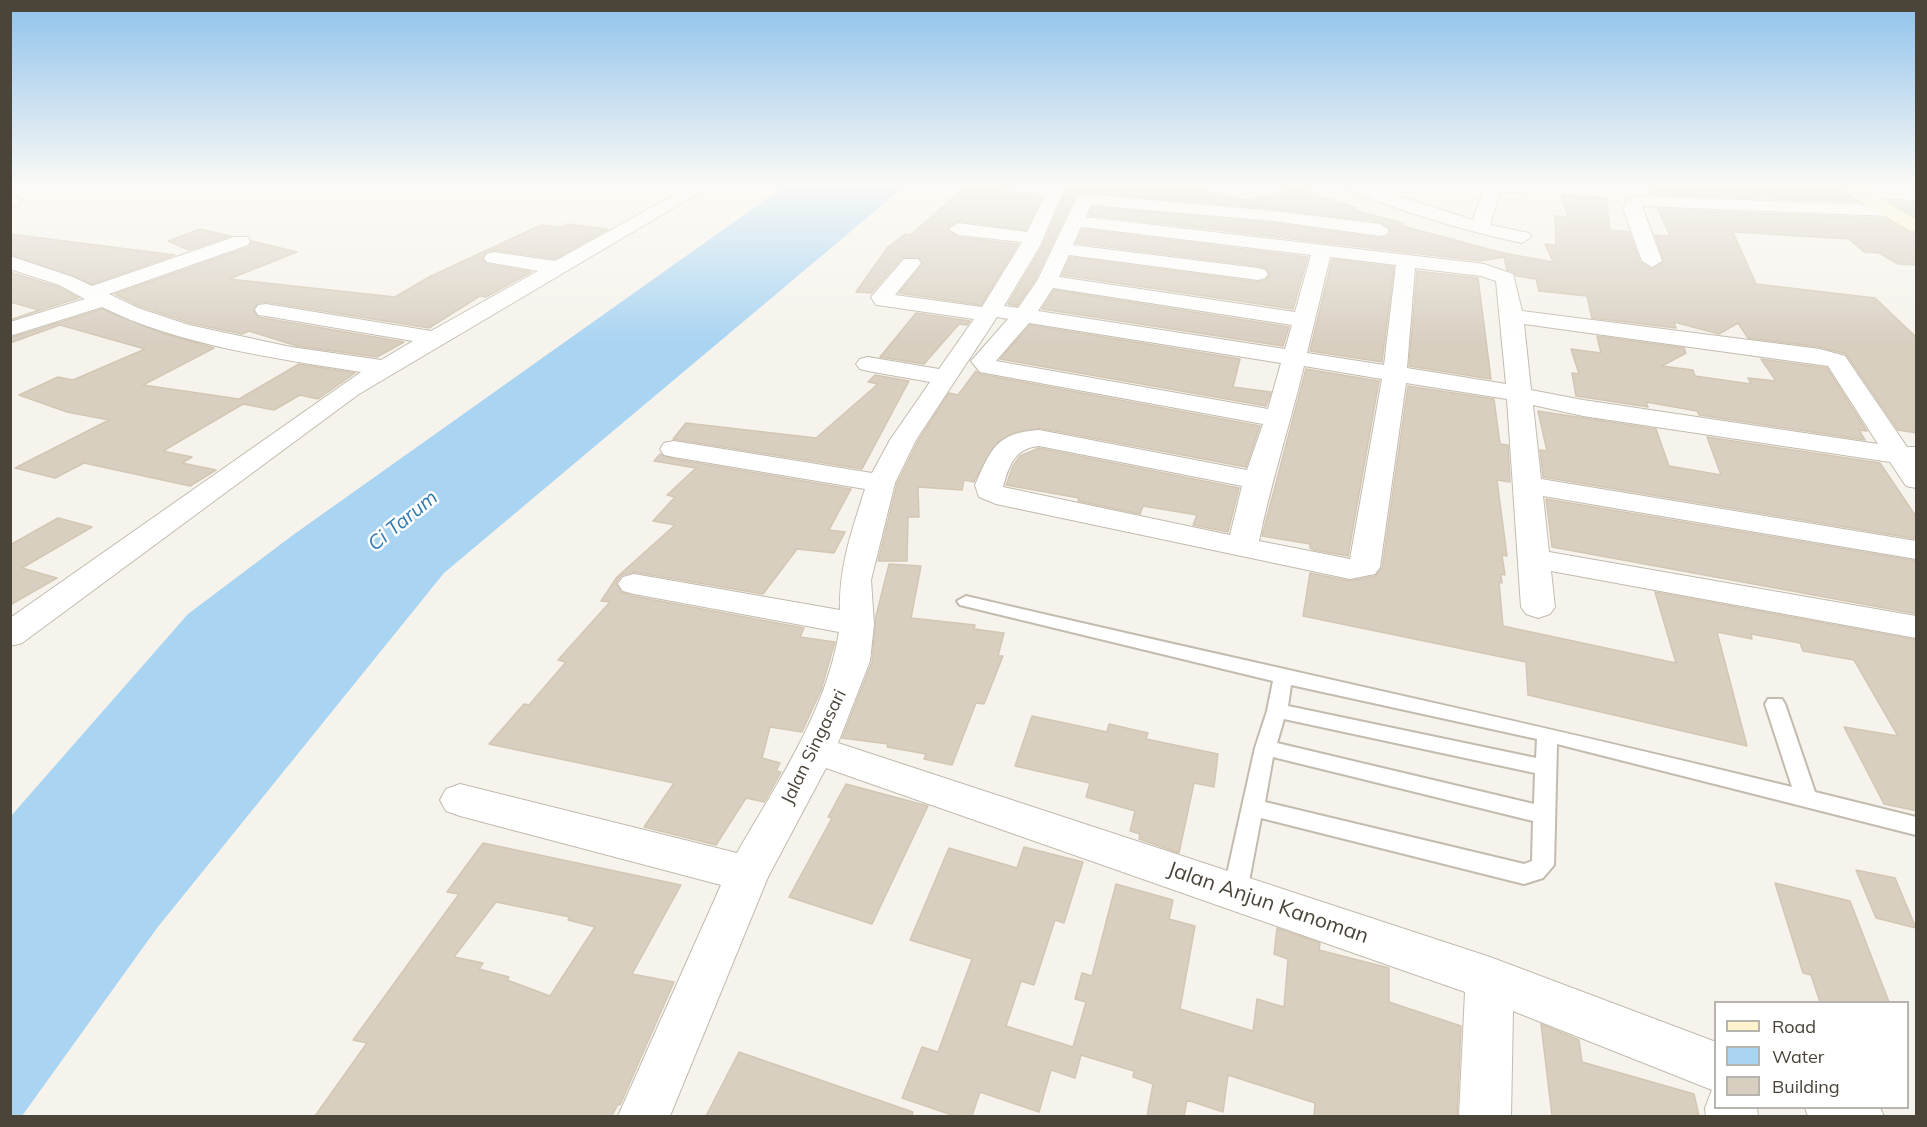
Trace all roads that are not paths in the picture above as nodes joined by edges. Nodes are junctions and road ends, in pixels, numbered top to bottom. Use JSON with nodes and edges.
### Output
{"nodes":[{"id":1,"x":612,"y":238,"type":"edge"},
{"id":2,"x":1013,"y":238,"type":"edge"},
{"id":3,"x":1049,"y":238,"type":"edge"},
{"id":4,"x":1055,"y":238,"type":"edge"},
{"id":5,"x":1214,"y":238,"type":"edge"},
{"id":6,"x":1269,"y":238,"type":"edge"},
{"id":7,"x":1643,"y":238,"type":"edge"},
{"id":8,"x":241,"y":241,"type":"dead end"},
{"id":9,"x":1048,"y":243,"type":"junction"},
{"id":10,"x":1267,"y":244,"type":"junction"},
{"id":11,"x":1322,"y":250,"type":"junction"},
{"id":12,"x":494,"y":258,"type":"dead end"},
{"id":13,"x":1406,"y":260,"type":"junction"},
{"id":14,"x":1652,"y":261,"type":"dead end"},
{"id":15,"x":11,"y":262,"type":"edge"},
{"id":16,"x":911,"y":262,"type":"dead end"},
{"id":17,"x":559,"y":268,"type":"junction"},
{"id":18,"x":1258,"y":274,"type":"junction"},
{"id":19,"x":1047,"y":281,"type":"junction"},
{"id":20,"x":97,"y":297,"type":"junction"},
{"id":21,"x":467,"y":300,"type":"dead end"},
{"id":22,"x":496,"y":304,"type":"junction"},
{"id":23,"x":266,"y":310,"type":"dead end"},
{"id":24,"x":1245,"y":311,"type":"junction"},
{"id":25,"x":1001,"y":313,"type":"junction"},
{"id":26,"x":1512,"y":316,"type":"junction"},
{"id":27,"x":1305,"y":320,"type":"junction"},
{"id":28,"x":10,"y":329,"type":"edge"},
{"id":29,"x":434,"y":338,"type":"junction"},
{"id":30,"x":1294,"y":359,"type":"junction"},
{"id":31,"x":868,"y":364,"type":"dead end"},
{"id":32,"x":384,"y":368,"type":"junction"},
{"id":33,"x":1395,"y":374,"type":"junction"},
{"id":34,"x":943,"y":377,"type":"junction"},
{"id":35,"x":1509,"y":391,"type":"junction"},
{"id":36,"x":1278,"y":419,"type":"junction"},
{"id":37,"x":674,"y":449,"type":"dead end"},
{"id":38,"x":1906,"y":451,"type":"edge"},
{"id":39,"x":1917,"y":480,"type":"edge"},
{"id":40,"x":1257,"y":481,"type":"junction"},
{"id":41,"x":881,"y":483,"type":"junction"},
{"id":42,"x":1527,"y":485,"type":"junction"},
{"id":43,"x":1242,"y":547,"type":"junction"},
{"id":44,"x":1917,"y":550,"type":"edge"},
{"id":45,"x":1535,"y":560,"type":"junction"},
{"id":46,"x":634,"y":584,"type":"dead end"},
{"id":47,"x":966,"y":600,"type":"dead end"},
{"id":48,"x":1538,"y":607,"type":"dead end"},
{"id":49,"x":857,"y":624,"type":"junction"},
{"id":50,"x":15,"y":627,"type":"edge"},
{"id":51,"x":1917,"y":627,"type":"edge"},
{"id":52,"x":1283,"y":677,"type":"junction"},
{"id":53,"x":1775,"y":704,"type":"dead end"},
{"id":54,"x":1277,"y":711,"type":"junction"},
{"id":55,"x":1546,"y":734,"type":"junction"},
{"id":56,"x":1265,"y":748,"type":"junction"},
{"id":57,"x":816,"y":750,"type":"junction"},
{"id":58,"x":1547,"y":768,"type":"junction"},
{"id":59,"x":1806,"y":798,"type":"junction"},
{"id":60,"x":460,"y":800,"type":"dead end"},
{"id":61,"x":1252,"y":807,"type":"junction"},
{"id":62,"x":1546,"y":815,"type":"junction"},
{"id":63,"x":1917,"y":826,"type":"edge"},
{"id":64,"x":748,"y":874,"type":"junction"},
{"id":65,"x":1235,"y":892,"type":"junction"},
{"id":66,"x":1490,"y":979,"type":"junction"},
{"id":67,"x":1714,"y":1066,"type":"edge"},
{"id":68,"x":1837,"y":1109,"type":"edge"},
{"id":69,"x":644,"y":1116,"type":"edge"},
{"id":70,"x":1485,"y":1116,"type":"edge"},
{"id":71,"x":1857,"y":1116,"type":"edge"}],
"edges":[{"from":1,"to":17,"type":"street"},
{"from":2,"to":9,"type":"street"},
{"from":3,"to":9,"type":"street","name":"Jalan Singasari"},
{"from":4,"to":9,"type":"street"},
{"from":5,"to":10,"type":"street"},
{"from":6,"to":10,"type":"street"},
{"from":7,"to":14,"type":"street"},
{"from":8,"to":20,"type":"street"},
{"from":9,"to":18,"type":"street"},
{"from":9,"to":19,"type":"street"},
{"from":9,"to":25,"type":"street","name":"Jalan Singasari"},
{"from":10,"to":11,"type":"street"},
{"from":10,"to":18,"type":"street"},
{"from":11,"to":13,"type":"street"},
{"from":11,"to":27,"type":"street"},
{"from":12,"to":17,"type":"street"},
{"from":13,"to":26,"type":"street"},
{"from":13,"to":33,"type":"street"},
{"from":15,"to":20,"type":"street"},
{"from":16,"to":25,"type":"street"},
{"from":17,"to":22,"type":"street"},
{"from":18,"to":24,"type":"street"},
{"from":19,"to":24,"type":"street"},
{"from":19,"to":25,"type":"street"},
{"from":20,"to":28,"type":"street"},
{"from":20,"to":32,"type":"street"},
{"from":21,"to":22,"type":"street"},
{"from":22,"to":29,"type":"street"},
{"from":23,"to":29,"type":"street"},
{"from":24,"to":27,"type":"street"},
{"from":25,"to":30,"type":"street"},
{"from":25,"to":34,"type":"street","name":"Jalan Singasari"},
{"from":25,"to":36,"type":"street"},
{"from":26,"to":35,"type":"street"},
{"from":26,"to":38,"type":"street"},
{"from":27,"to":30,"type":"street"},
{"from":29,"to":32,"type":"street"},
{"from":30,"to":33,"type":"street"},
{"from":30,"to":36,"type":"street"},
{"from":31,"to":34,"type":"street"},
{"from":32,"to":50,"type":"street"},
{"from":33,"to":35,"type":"street"},
{"from":33,"to":43,"type":"street"},
{"from":34,"to":41,"type":"street","name":"Jalan Singasari"},
{"from":35,"to":38,"type":"street"},
{"from":35,"to":42,"type":"street"},
{"from":36,"to":40,"type":"street"},
{"from":37,"to":41,"type":"street"},
{"from":38,"to":39,"type":"street"},
{"from":40,"to":43,"type":"street"},
{"from":40,"to":43,"type":"street"},
{"from":41,"to":49,"type":"street","name":"Jalan Singasari"},
{"from":42,"to":44,"type":"street"},
{"from":42,"to":45,"type":"street"},
{"from":45,"to":48,"type":"street"},
{"from":45,"to":51,"type":"street"},
{"from":46,"to":49,"type":"street"},
{"from":47,"to":52,"type":"lane"},
{"from":49,"to":57,"type":"street","name":"Jalan Singasari"},
{"from":52,"to":54,"type":"lane"},
{"from":52,"to":55,"type":"lane"},
{"from":53,"to":59,"type":"lane"},
{"from":54,"to":56,"type":"lane"},
{"from":54,"to":58,"type":"lane"},
{"from":55,"to":58,"type":"lane"},
{"from":55,"to":59,"type":"lane"},
{"from":56,"to":61,"type":"lane"},
{"from":56,"to":62,"type":"lane"},
{"from":57,"to":64,"type":"street","name":"Jalan Singasari"},
{"from":57,"to":65,"type":"street","name":"Jalan Anjun Kanoman"},
{"from":58,"to":62,"type":"lane"},
{"from":59,"to":63,"type":"lane"},
{"from":60,"to":64,"type":"street"},
{"from":61,"to":62,"type":"lane"},
{"from":61,"to":65,"type":"lane"},
{"from":64,"to":69,"type":"street","name":"Jalan Singasari"},
{"from":65,"to":66,"type":"street","name":"Jalan Anjun Kanoman"},
{"from":66,"to":67,"type":"street","name":"Jalan Anjun Kanoman"},
{"from":66,"to":70,"type":"street"},
{"from":68,"to":71,"type":"street"}]}
